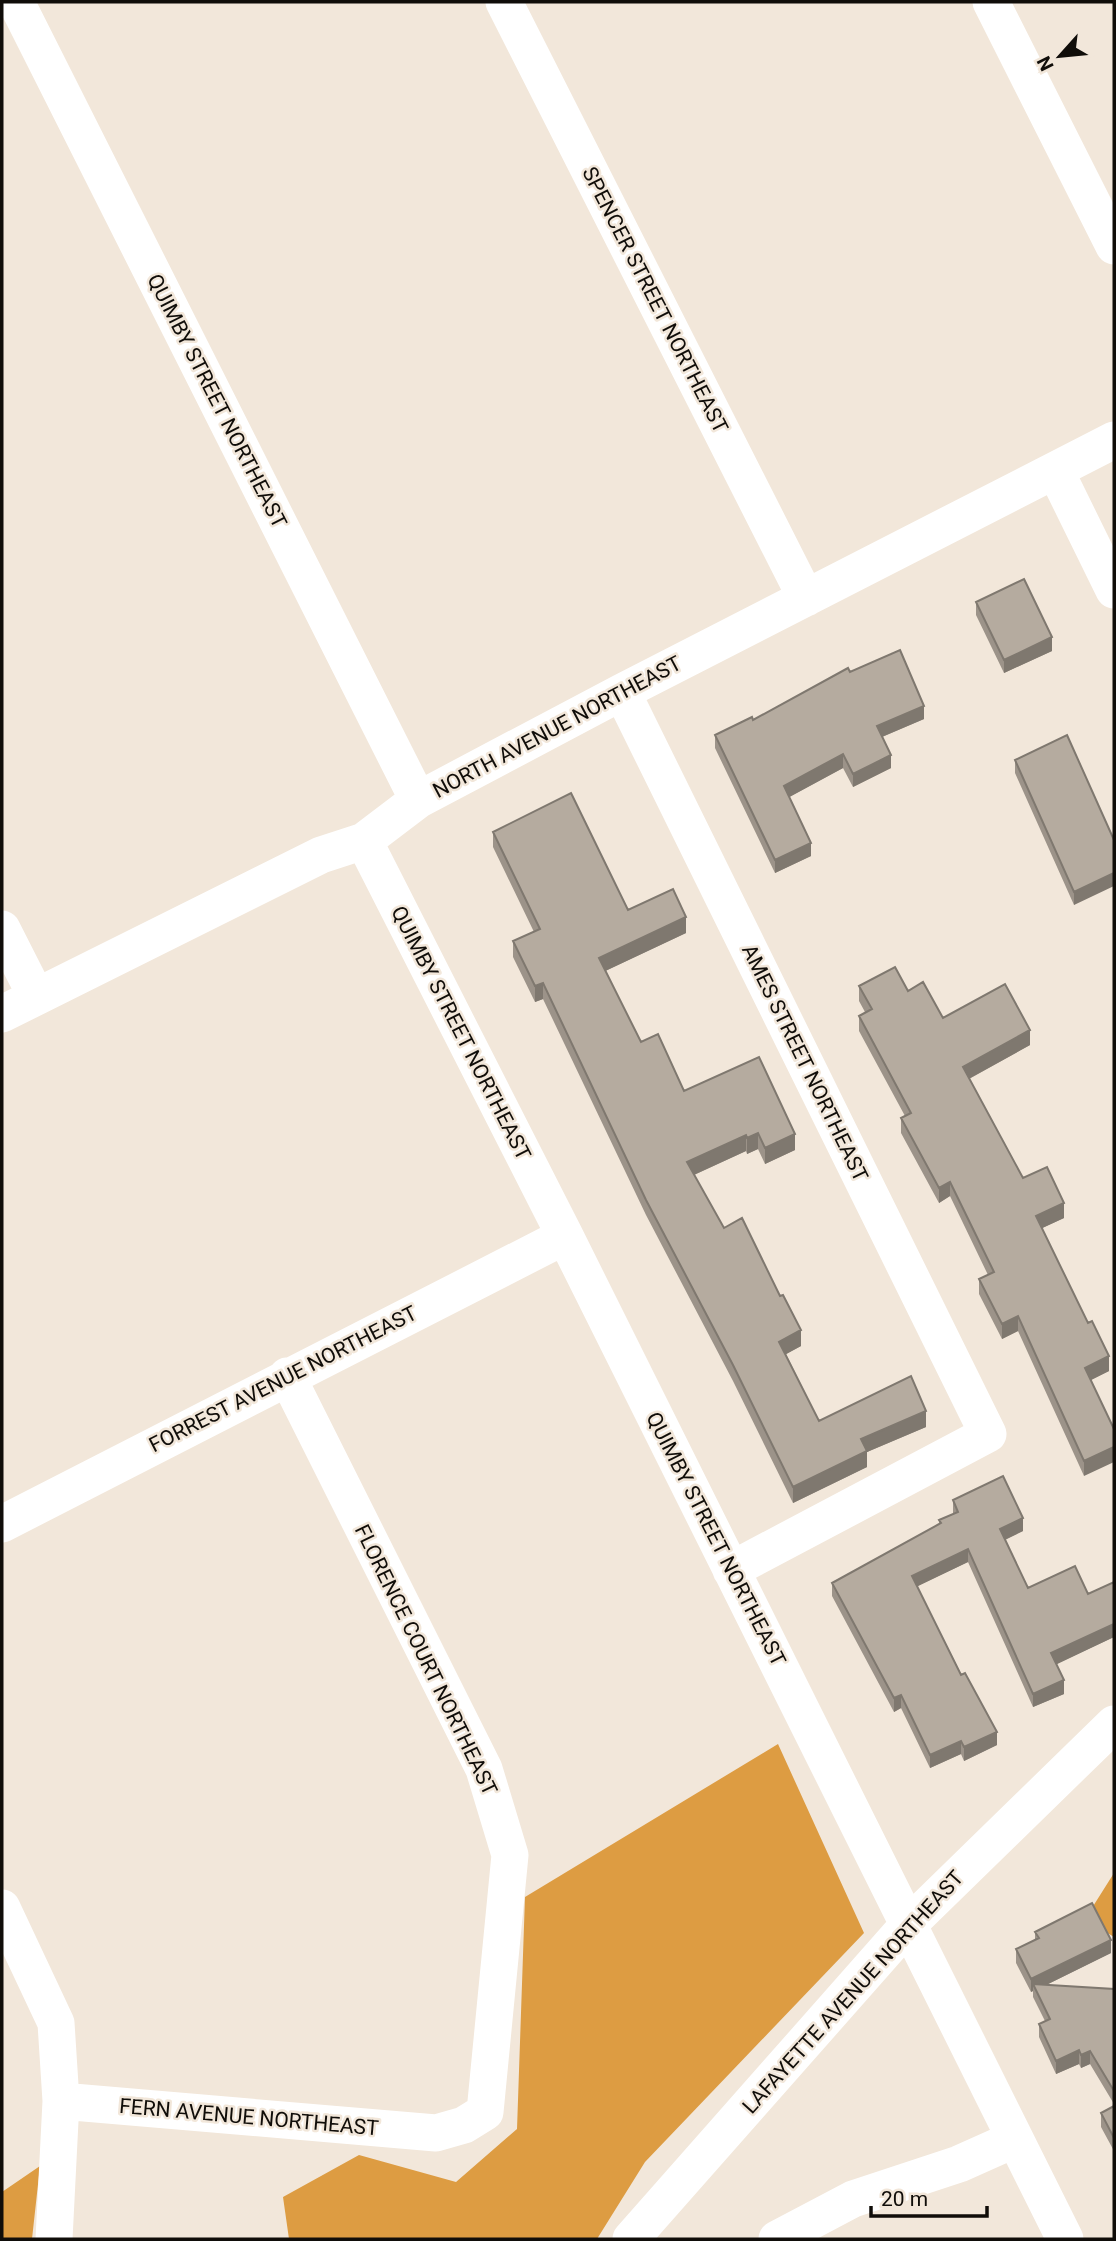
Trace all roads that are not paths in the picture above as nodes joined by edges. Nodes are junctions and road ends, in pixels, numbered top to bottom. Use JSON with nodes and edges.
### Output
{"nodes":[{"id":1,"x":16,"y":2,"type":"edge"},
{"id":2,"x":503,"y":2,"type":"edge"},
{"id":3,"x":991,"y":2,"type":"edge"},
{"id":4,"x":1114,"y":246,"type":"edge"},
{"id":5,"x":1114,"y":440,"type":"edge"},
{"id":6,"x":1056,"y":472,"type":"junction"},
{"id":7,"x":1114,"y":590,"type":"edge"},
{"id":8,"x":806,"y":598,"type":"junction"},
{"id":9,"x":622,"y":692,"type":"junction"},
{"id":10,"x":418,"y":800,"type":"junction"},
{"id":11,"x":364,"y":841,"type":"junction"},
{"id":12,"x":2,"y":929,"type":"edge"},
{"id":13,"x":36,"y":996,"type":"junction"},
{"id":14,"x":2,"y":1014,"type":"edge"},
{"id":15,"x":565,"y":1236,"type":"junction"},
{"id":16,"x":287,"y":1376,"type":"junction"},
{"id":17,"x":2,"y":1524,"type":"edge"},
{"id":18,"x":732,"y":1570,"type":"junction"},
{"id":19,"x":1114,"y":1724,"type":"edge"},
{"id":20,"x":2,"y":1908,"type":"edge"},
{"id":21,"x":909,"y":1924,"type":"junction"},
{"id":22,"x":61,"y":2101,"type":"junction"},
{"id":23,"x":436,"y":2133,"type":"joint"},
{"id":24,"x":1015,"y":2139,"type":"junction"},
{"id":25,"x":1054,"y":2236,"type":"edge"},
{"id":26,"x":54,"y":2239,"type":"edge"},
{"id":27,"x":631,"y":2239,"type":"edge"},
{"id":28,"x":777,"y":2239,"type":"edge"}],
"edges":[{"from":1,"to":10,"type":"street","name":"QUIMBY STREET NORTHEAST"},
{"from":2,"to":8,"type":"street","name":"SPENCER STREET NORTHEAST"},
{"from":3,"to":4,"type":"street"},
{"from":5,"to":6,"type":"street","name":"NORTH AVENUE NORTHEAST"},
{"from":6,"to":7,"type":"street"},
{"from":6,"to":8,"type":"street","name":"NORTH AVENUE NORTHEAST"},
{"from":8,"to":9,"type":"street","name":"NORTH AVENUE NORTHEAST"},
{"from":9,"to":10,"type":"street","name":"NORTH AVENUE NORTHEAST"},
{"from":9,"to":18,"type":"street","name":"AMES STREET NORTHEAST"},
{"from":10,"to":11,"type":"street","name":"NORTH AVENUE NORTHEAST"},
{"from":11,"to":13,"type":"street","name":"NORTH AVENUE NORTHEAST"},
{"from":11,"to":15,"type":"street","name":"QUIMBY STREET NORTHEAST"},
{"from":12,"to":13,"type":"street"},
{"from":13,"to":14,"type":"street","name":"NORTH AVENUE NORTHEAST"},
{"from":15,"to":16,"type":"street","name":"FORREST AVENUE NORTHEAST"},
{"from":15,"to":18,"type":"street","name":"QUIMBY STREET NORTHEAST"},
{"from":16,"to":17,"type":"street","name":"FORREST AVENUE NORTHEAST"},
{"from":16,"to":23,"type":"street","name":"FLORENCE COURT NORTHEAST"},
{"from":18,"to":21,"type":"street","name":"QUIMBY STREET NORTHEAST"},
{"from":19,"to":21,"type":"street","name":"LAFAYETTE AVENUE NORTHEAST"},
{"from":20,"to":22,"type":"street"},
{"from":21,"to":24,"type":"street","name":"QUIMBY STREET NORTHEAST"},
{"from":21,"to":27,"type":"street","name":"LAFAYETTE AVENUE NORTHEAST"},
{"from":22,"to":23,"type":"street","name":"FERN AVENUE NORTHEAST"},
{"from":22,"to":26,"type":"street"},
{"from":24,"to":25,"type":"street","name":"QUIMBY STREET NORTHEAST"},
{"from":24,"to":28,"type":"street"}]}
